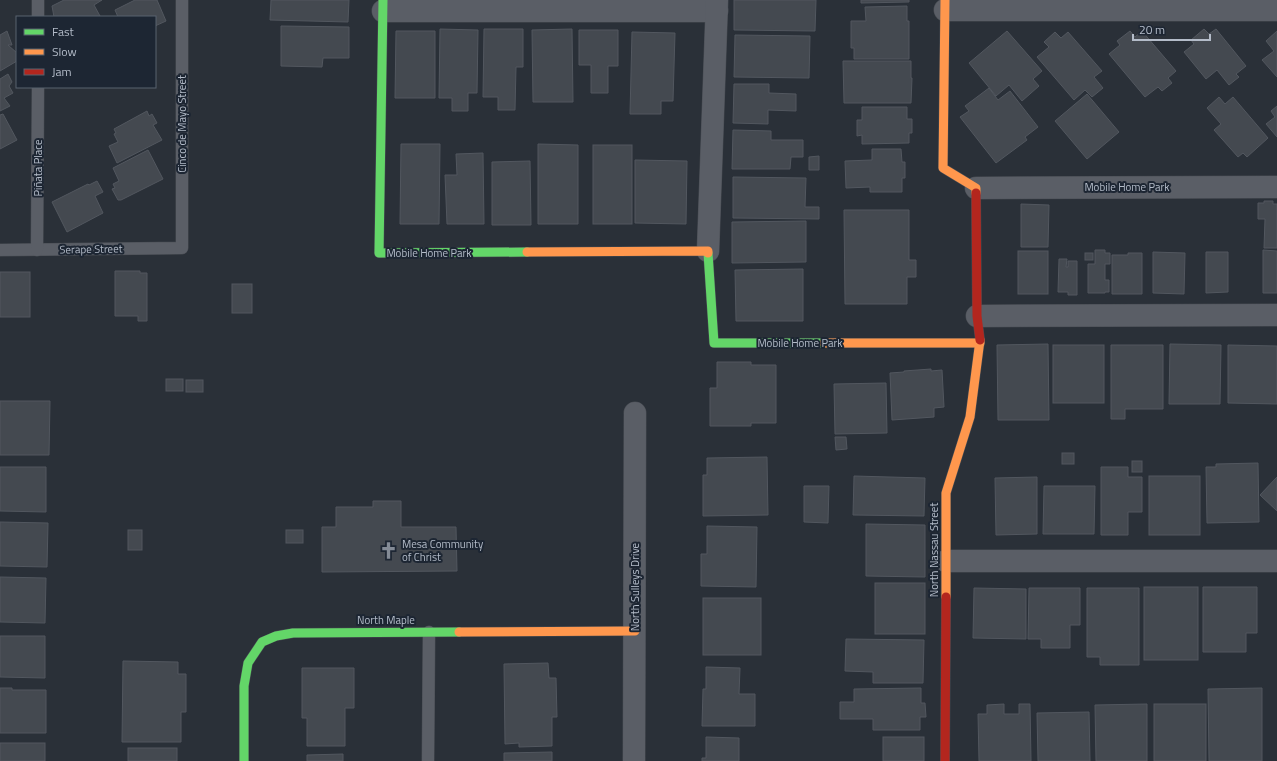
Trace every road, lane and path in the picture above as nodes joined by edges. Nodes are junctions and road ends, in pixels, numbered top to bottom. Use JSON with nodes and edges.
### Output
{"nodes":[{"id":1,"x":38,"y":0,"type":"edge"},
{"id":2,"x":182,"y":0,"type":"edge"},
{"id":3,"x":383,"y":5,"type":"edge"},
{"id":4,"x":717,"y":5,"type":"edge"},
{"id":5,"x":945,"y":5,"type":"edge"},
{"id":6,"x":1277,"y":10,"type":"edge"},
{"id":7,"x":38,"y":16,"type":"edge"},
{"id":8,"x":38,"y":88,"type":"edge"},
{"id":9,"x":1277,"y":187,"type":"edge"},
{"id":10,"x":976,"y":188,"type":"junction"},
{"id":11,"x":182,"y":248,"type":"joint"},
{"id":12,"x":0,"y":250,"type":"edge"},
{"id":13,"x":37,"y":250,"type":"junction"},
{"id":14,"x":708,"y":251,"type":"junction"},
{"id":15,"x":1277,"y":315,"type":"edge"},
{"id":16,"x":977,"y":316,"type":"junction"},
{"id":17,"x":980,"y":343,"type":"junction"},
{"id":18,"x":635,"y":413,"type":"dead end"},
{"id":19,"x":946,"y":561,"type":"junction"},
{"id":20,"x":1277,"y":561,"type":"edge"},
{"id":21,"x":635,"y":630,"type":"junction"},
{"id":22,"x":429,"y":632,"type":"junction"},
{"id":23,"x":244,"y":761,"type":"edge"},
{"id":24,"x":428,"y":761,"type":"edge"},
{"id":25,"x":634,"y":761,"type":"edge"},
{"id":26,"x":945,"y":761,"type":"edge"}],
"edges":[{"from":1,"to":7,"type":"lane"},
{"from":2,"to":11,"type":"lane","name":"Cinco de Mayo Street"},
{"from":3,"to":4,"type":"street"},
{"from":3,"to":14,"type":"street","name":"Mobile Home Park"},
{"from":4,"to":14,"type":"street","name":"Mobile Home Park"},
{"from":5,"to":6,"type":"street"},
{"from":5,"to":10,"type":"street"},
{"from":8,"to":13,"type":"lane","name":"Piñata Place"},
{"from":9,"to":10,"type":"street","name":"Mobile Home Park"},
{"from":10,"to":16,"type":"street","name":"North Nassau Street"},
{"from":11,"to":13,"type":"lane","name":"Serape Street"},
{"from":12,"to":13,"type":"lane","name":"Serape Street"},
{"from":14,"to":17,"type":"street","name":"Mobile Home Park"},
{"from":15,"to":16,"type":"street"},
{"from":16,"to":17,"type":"street","name":"North Nassau Street"},
{"from":17,"to":19,"type":"street","name":"North Nassau Street"},
{"from":18,"to":21,"type":"street","name":"North Sulleys Drive"},
{"from":19,"to":20,"type":"street"},
{"from":19,"to":26,"type":"street","name":"North Nassau Street"},
{"from":21,"to":22,"type":"street","name":"North Maple"},
{"from":21,"to":25,"type":"street","name":"North Sulleys Drive"},
{"from":22,"to":23,"type":"street","name":"North Maple"},
{"from":22,"to":24,"type":"lane"}]}
